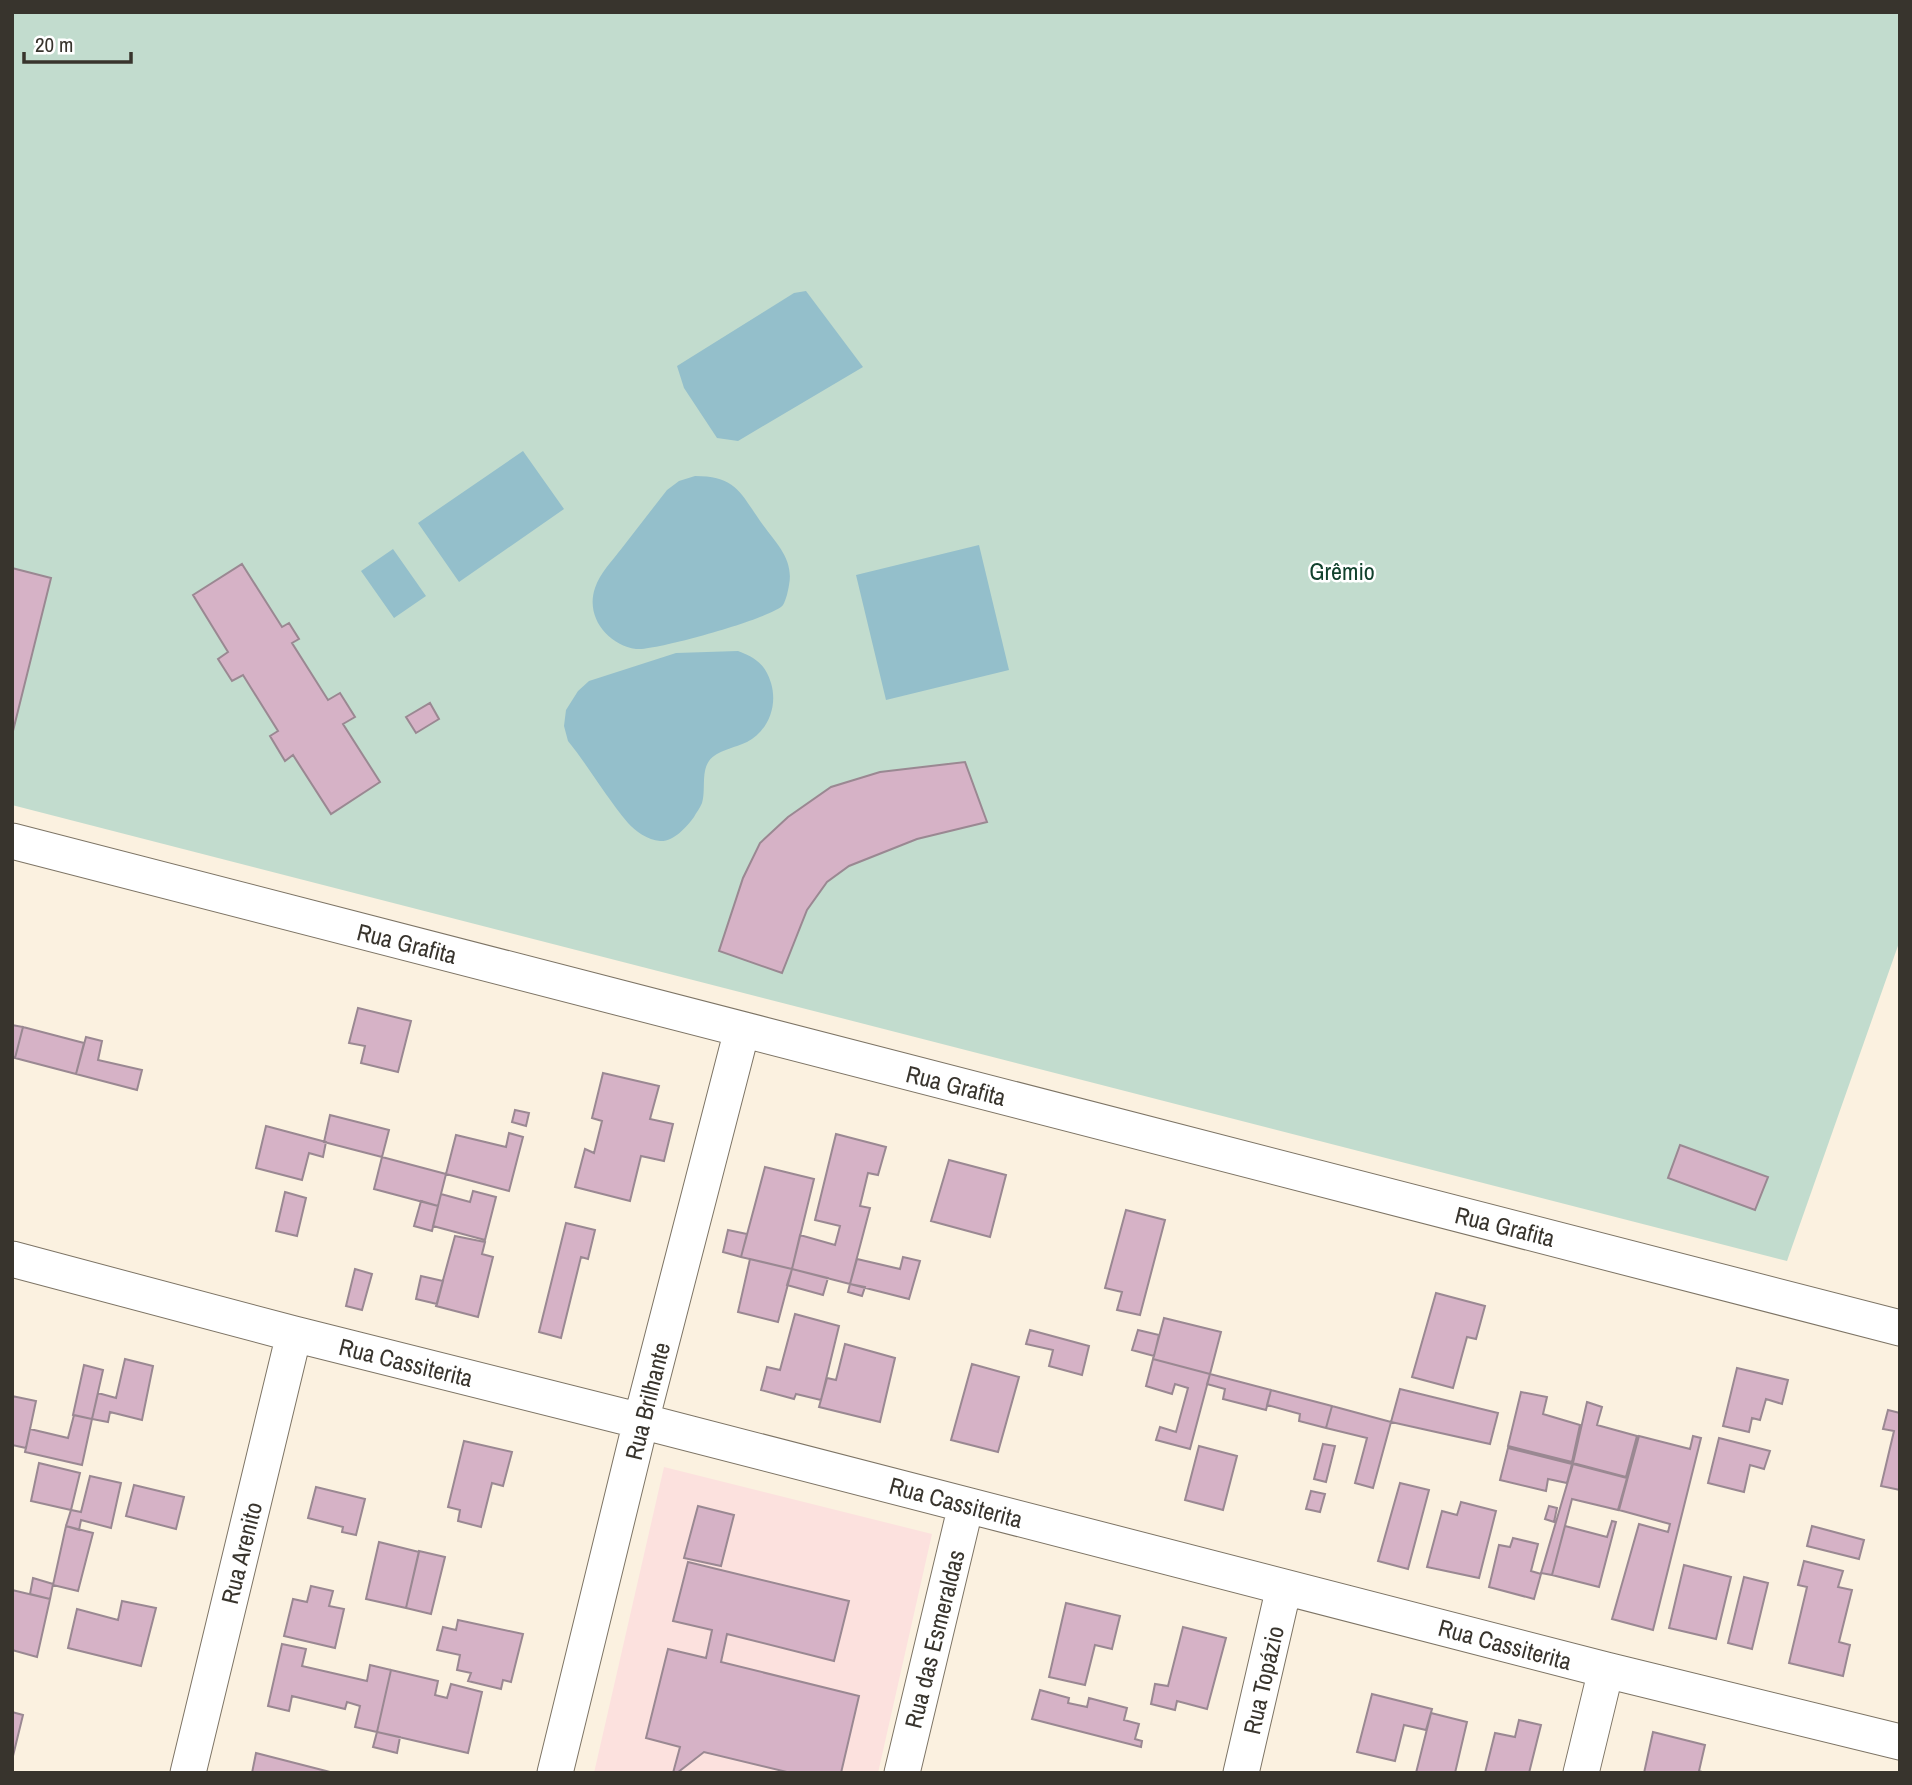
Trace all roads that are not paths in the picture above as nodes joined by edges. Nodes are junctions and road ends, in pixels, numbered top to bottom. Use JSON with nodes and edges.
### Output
{"nodes":[{"id":1,"x":12,"y":841,"type":"edge"},
{"id":2,"x":742,"y":1030,"type":"junction"},
{"id":3,"x":12,"y":1259,"type":"edge"},
{"id":4,"x":1900,"y":1328,"type":"edge"},
{"id":5,"x":294,"y":1334,"type":"junction"},
{"id":6,"x":641,"y":1421,"type":"junction"},
{"id":7,"x":966,"y":1505,"type":"junction"},
{"id":8,"x":1284,"y":1587,"type":"junction"},
{"id":9,"x":1606,"y":1670,"type":"junction"},
{"id":10,"x":1900,"y":1742,"type":"edge"},
{"id":11,"x":188,"y":1773,"type":"edge"},
{"id":12,"x":555,"y":1773,"type":"edge"},
{"id":13,"x":902,"y":1773,"type":"edge"},
{"id":14,"x":1241,"y":1773,"type":"edge"},
{"id":15,"x":1581,"y":1773,"type":"edge"}],
"edges":[{"from":1,"to":2,"type":"street","name":"Rua Grafita"},
{"from":2,"to":4,"type":"street","name":"Rua Grafita"},
{"from":2,"to":6,"type":"street","name":"Rua Brilhante"},
{"from":3,"to":5,"type":"street","name":"Rua Cassiterita"},
{"from":5,"to":6,"type":"street","name":"Rua Cassiterita"},
{"from":5,"to":11,"type":"street","name":"Rua Arenito"},
{"from":6,"to":7,"type":"street","name":"Rua Cassiterita"},
{"from":6,"to":12,"type":"street","name":"Rua Brilhante"},
{"from":7,"to":8,"type":"street","name":"Rua Cassiterita"},
{"from":7,"to":13,"type":"street","name":"Rua das Esmeraldas"},
{"from":8,"to":9,"type":"street","name":"Rua Cassiterita"},
{"from":8,"to":14,"type":"street","name":"Rua Topázio"},
{"from":9,"to":10,"type":"street","name":"Rua Cassiterita"},
{"from":9,"to":15,"type":"street"}]}
